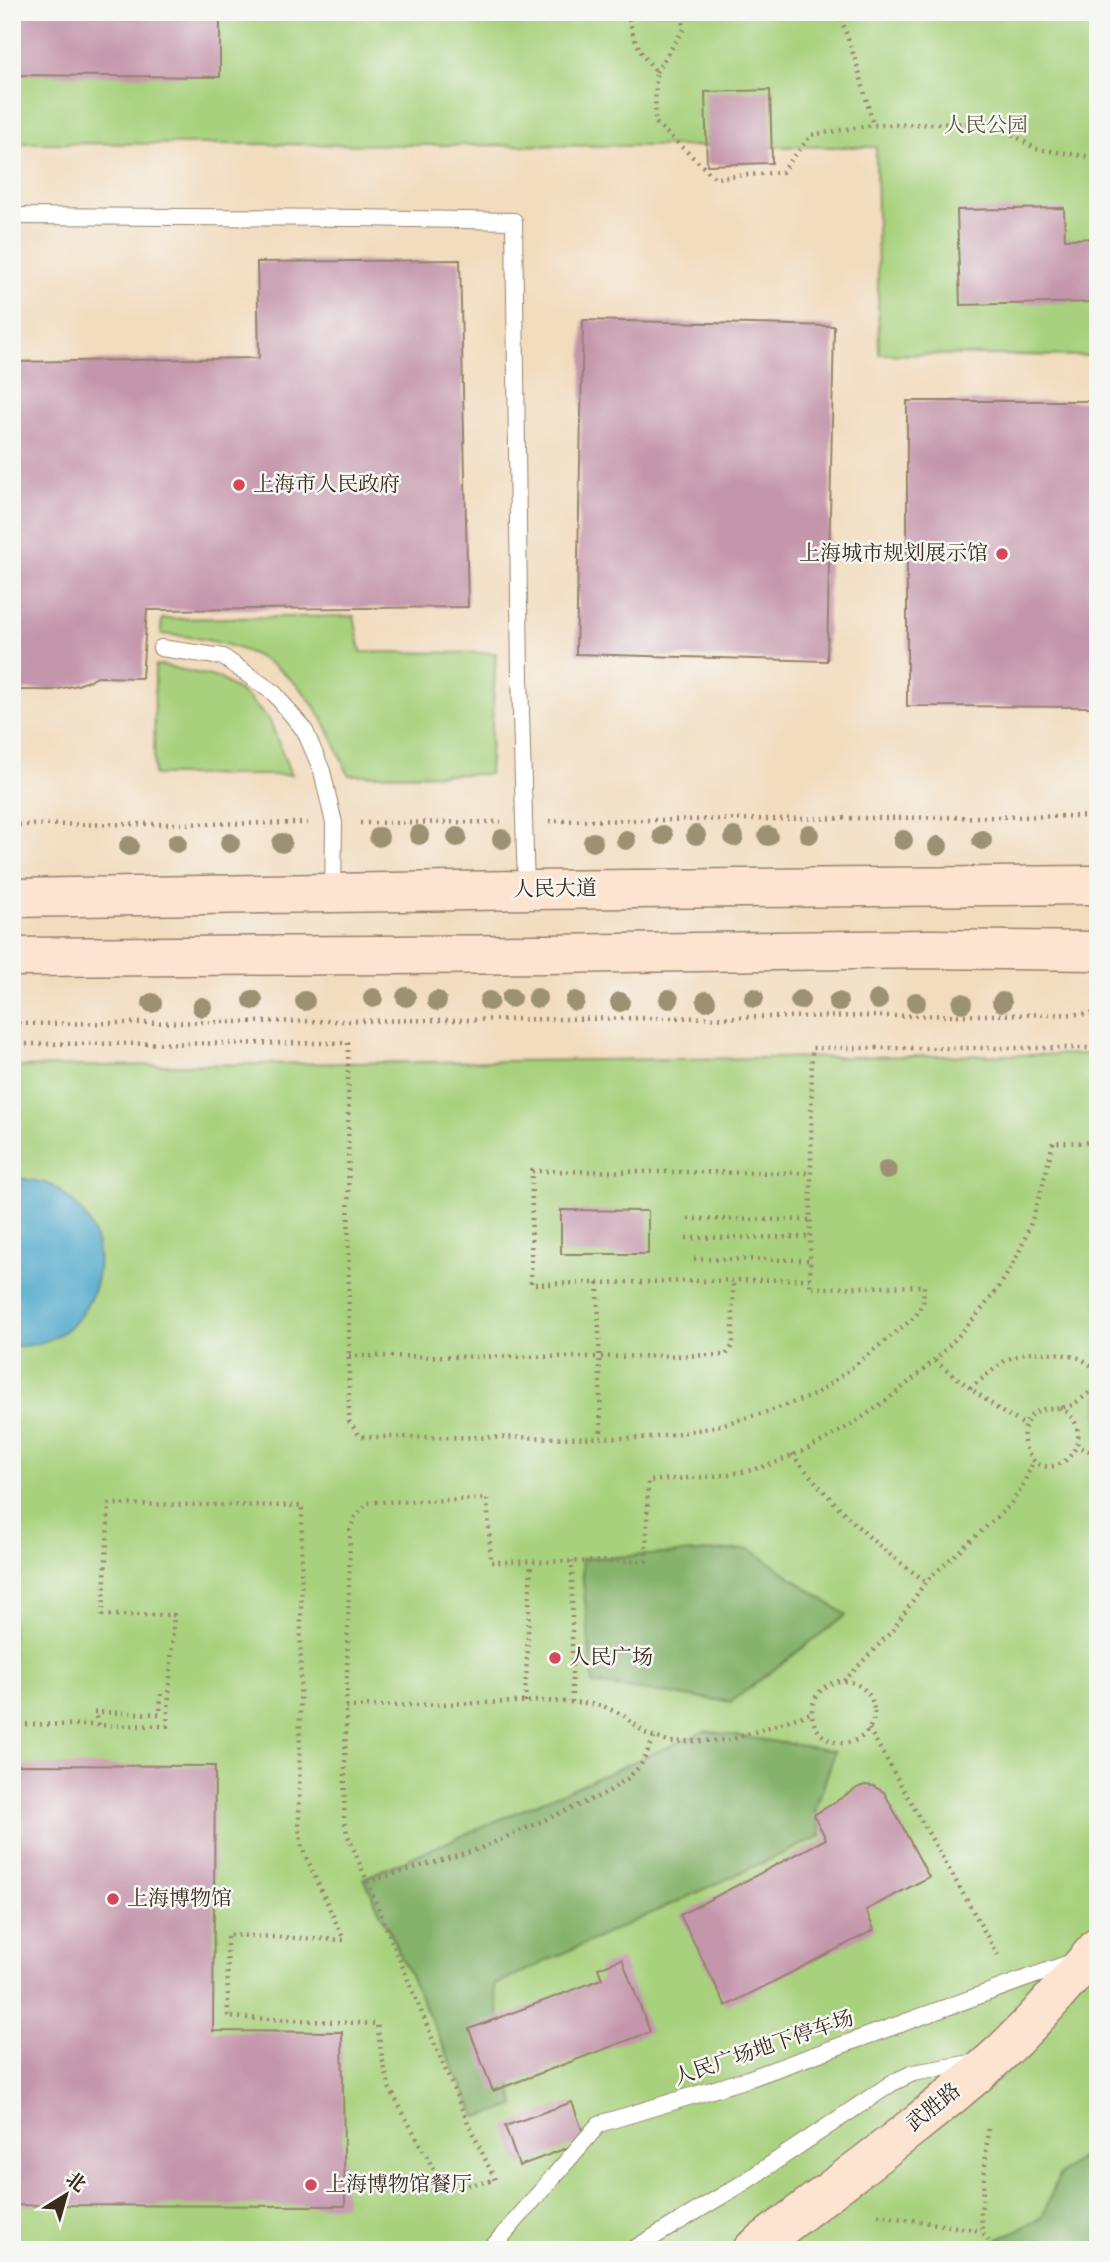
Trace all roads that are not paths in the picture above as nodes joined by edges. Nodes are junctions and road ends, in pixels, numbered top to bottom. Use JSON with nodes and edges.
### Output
{"nodes":[{"id":1,"x":12,"y":216,"type":"edge"},
{"id":2,"x":161,"y":648,"type":"dead end"},
{"id":3,"x":1098,"y":885,"type":"edge"},
{"id":4,"x":526,"y":890,"type":"junction"},
{"id":5,"x":333,"y":894,"type":"junction"},
{"id":6,"x":12,"y":898,"type":"edge"},
{"id":7,"x":1098,"y":951,"type":"edge"},
{"id":8,"x":12,"y":957,"type":"edge"},
{"id":9,"x":1097,"y":1948,"type":"edge"},
{"id":10,"x":993,"y":2060,"type":"junction"},
{"id":11,"x":490,"y":2250,"type":"edge"},
{"id":12,"x":632,"y":2250,"type":"edge"},
{"id":13,"x":752,"y":2250,"type":"edge"}],
"edges":[{"from":1,"to":4,"type":"lane"},
{"from":2,"to":5,"type":"lane"},
{"from":3,"to":4,"type":"street","name":"人民大道"},
{"from":4,"to":5,"type":"street","name":"人民大道"},
{"from":5,"to":6,"type":"street","name":"人民大道"},
{"from":7,"to":8,"type":"street"},
{"from":9,"to":10,"type":"street","name":"武胜路"},
{"from":9,"to":11,"type":"lane","name":"人民广场地下停车场"},
{"from":10,"to":12,"type":"lane"},
{"from":10,"to":13,"type":"street","name":"武胜路"}]}
